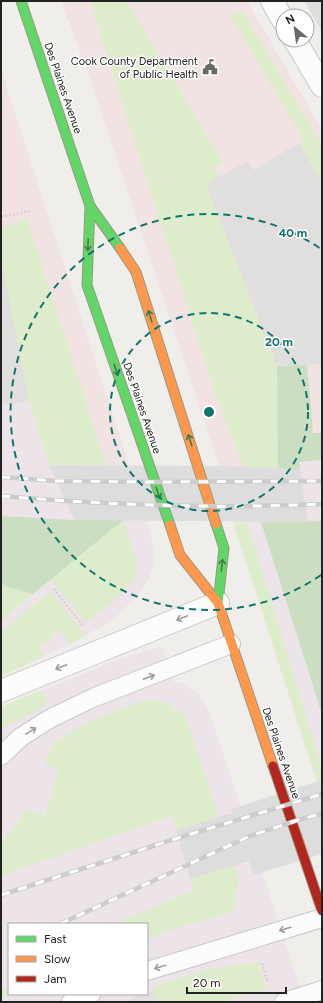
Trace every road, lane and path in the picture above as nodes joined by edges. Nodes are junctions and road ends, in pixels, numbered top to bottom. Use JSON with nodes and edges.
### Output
{"nodes":[{"id":1,"x":22,"y":1,"type":"edge"},
{"id":2,"x":300,"y":48,"type":"edge"},
{"id":3,"x":322,"y":86,"type":"edge"},
{"id":4,"x":90,"y":206,"type":"junction"},
{"id":5,"x":30,"y":210,"type":"dead end"},
{"id":6,"x":1,"y":217,"type":"edge"},
{"id":7,"x":54,"y":589,"type":"dead end"},
{"id":8,"x":218,"y":603,"type":"junction"},
{"id":9,"x":84,"y":627,"type":"dead end"},
{"id":10,"x":231,"y":644,"type":"junction"},
{"id":11,"x":1,"y":691,"type":"edge"},
{"id":12,"x":1,"y":756,"type":"edge"},
{"id":13,"x":322,"y":911,"type":"edge"},
{"id":14,"x":322,"y":918,"type":"edge"},
{"id":15,"x":262,"y":961,"type":"dead end"},
{"id":16,"x":148,"y":971,"type":"edge"},
{"id":17,"x":269,"y":987,"type":"dead end"},
{"id":18,"x":322,"y":990,"type":"edge"},
{"id":19,"x":88,"y":995,"type":"edge"},
{"id":20,"x":71,"y":1002,"type":"edge"},
{"id":21,"x":284,"y":1002,"type":"edge"}],
"edges":[{"from":1,"to":4,"type":"main road","name":"Des Plaines Avenue"},
{"from":2,"to":3,"type":"street"},
{"from":8,"to":4,"type":"main road","name":"Des Plaines Avenue","one_way":true},
{"from":4,"to":8,"type":"main road","name":"Des Plaines Avenue","one_way":true},
{"from":5,"to":6,"type":"path"},
{"from":7,"to":9,"type":"path"},
{"from":8,"to":10,"type":"main road","name":"Des Plaines Avenue"},
{"from":8,"to":11,"type":"street","one_way":true},
{"from":12,"to":10,"type":"lane","one_way":true},
{"from":10,"to":13,"type":"main road","name":"Des Plaines Avenue"},
{"from":14,"to":16,"type":"lane","one_way":true},
{"from":15,"to":17,"type":"path"},
{"from":18,"to":21,"type":"lane"},
{"from":19,"to":20,"type":"lane"}]}
